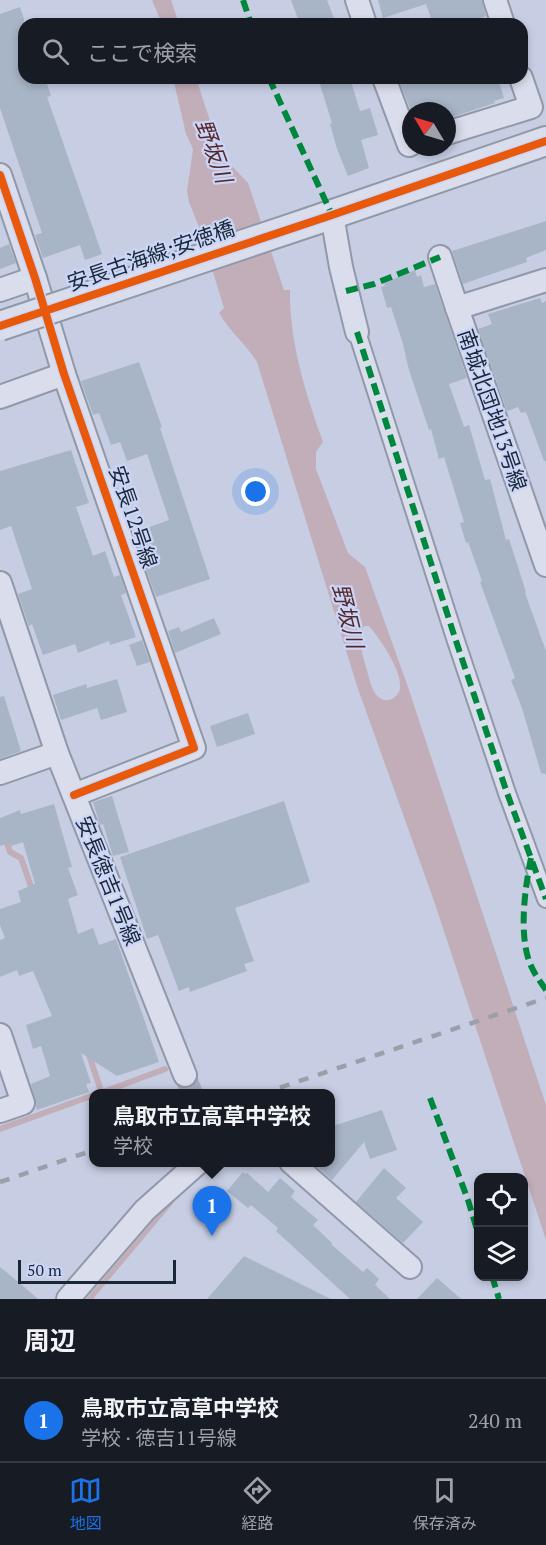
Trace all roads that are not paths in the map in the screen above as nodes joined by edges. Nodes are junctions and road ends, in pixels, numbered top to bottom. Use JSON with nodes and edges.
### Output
{"nodes":[{"id":1,"x":357,"y":0,"type":"edge"},
{"id":2,"x":495,"y":0,"type":"edge"},
{"id":3,"x":364,"y":18,"type":"edge"},
{"id":4,"x":501,"y":18,"type":"edge"},
{"id":5,"x":386,"y":84,"type":"edge"},
{"id":6,"x":523,"y":84,"type":"edge"},
{"id":7,"x":402,"y":126,"type":"edge"},
{"id":8,"x":456,"y":130,"type":"edge"},
{"id":9,"x":546,"y":141,"type":"edge"},
{"id":10,"x":0,"y":175,"type":"edge"},
{"id":11,"x":322,"y":218,"type":"junction"},
{"id":12,"x":440,"y":257,"type":"dead end"},
{"id":13,"x":35,"y":278,"type":"junction"},
{"id":14,"x":546,"y":280,"type":"edge"},
{"id":15,"x":0,"y":290,"type":"edge"},
{"id":16,"x":457,"y":309,"type":"junction"},
{"id":17,"x":0,"y":326,"type":"edge"},
{"id":18,"x":357,"y":332,"type":"joint"},
{"id":19,"x":64,"y":374,"type":"junction"},
{"id":20,"x":0,"y":397,"type":"edge"},
{"id":21,"x":546,"y":565,"type":"edge"},
{"id":22,"x":0,"y":583,"type":"edge"},
{"id":23,"x":57,"y":753,"type":"junction"},
{"id":24,"x":0,"y":773,"type":"edge"},
{"id":25,"x":74,"y":795,"type":"junction"},
{"id":26,"x":546,"y":899,"type":"edge"},
{"id":27,"x":0,"y":1035,"type":"edge"},
{"id":28,"x":185,"y":1075,"type":"tunnel mouth"},
{"id":29,"x":0,"y":1111,"type":"edge"},
{"id":30,"x":193,"y":1167,"type":"edge"},
{"id":31,"x":297,"y":1167,"type":"edge"},
{"id":32,"x":410,"y":1267,"type":"dead end"},
{"id":33,"x":68,"y":1299,"type":"edge"}],
"edges":[{"from":1,"to":3,"type":"street"},
{"from":2,"to":4,"type":"street"},
{"from":5,"to":7,"type":"street"},
{"from":6,"to":8,"type":"street"},
{"from":9,"to":11,"type":"street","name":"安長古海線;安徳橋"},
{"from":10,"to":13,"type":"street","name":"安長12号線"},
{"from":11,"to":17,"type":"street","name":"安長古海線;安徳橋","bridge":true},
{"from":11,"to":18,"type":"street"},
{"from":12,"to":16,"type":"street"},
{"from":13,"to":15,"type":"street"},
{"from":13,"to":19,"type":"street","name":"安長12号線"},
{"from":14,"to":16,"type":"street","name":"南城北団地13号線"},
{"from":16,"to":21,"type":"street","name":"南城北団地13号線"},
{"from":18,"to":26,"type":"street"},
{"from":19,"to":20,"type":"street"},
{"from":19,"to":25,"type":"street","name":"安長12号線"},
{"from":22,"to":23,"type":"street","name":"安長徳吉1号線"},
{"from":23,"to":24,"type":"street"},
{"from":23,"to":25,"type":"street","name":"安長徳吉1号線"},
{"from":25,"to":28,"type":"street","name":"安長徳吉1号線"},
{"from":27,"to":29,"type":"street"},
{"from":30,"to":33,"type":"street"},
{"from":31,"to":32,"type":"street"}]}
